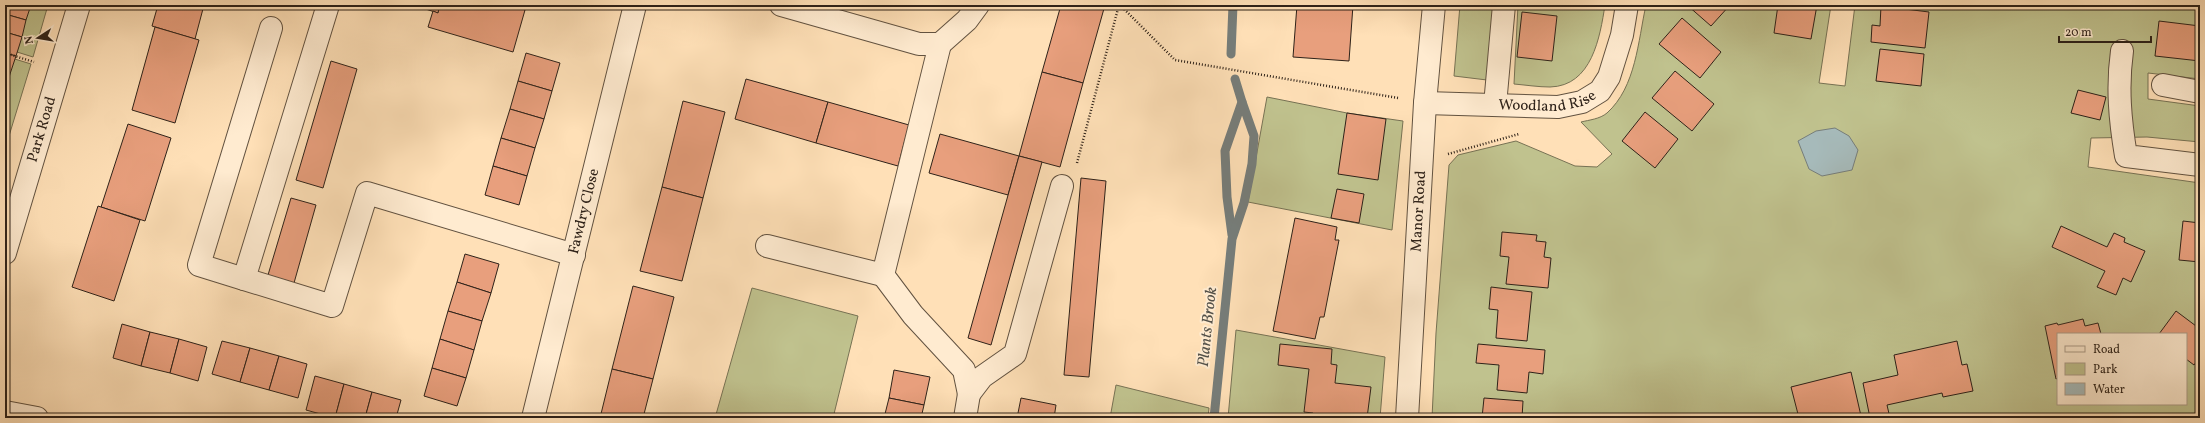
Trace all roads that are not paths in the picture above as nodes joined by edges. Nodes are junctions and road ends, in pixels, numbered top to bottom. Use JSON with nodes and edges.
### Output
{"nodes":[{"id":1,"x":79,"y":5,"type":"edge"},
{"id":2,"x":328,"y":5,"type":"edge"},
{"id":3,"x":635,"y":5,"type":"edge"},
{"id":4,"x":781,"y":5,"type":"edge"},
{"id":5,"x":978,"y":5,"type":"edge"},
{"id":6,"x":1434,"y":5,"type":"edge"},
{"id":7,"x":1504,"y":5,"type":"edge"},
{"id":8,"x":1627,"y":5,"type":"edge"},
{"id":9,"x":272,"y":28,"type":"dead end"},
{"id":10,"x":940,"y":44,"type":"junction"},
{"id":11,"x":2122,"y":51,"type":"dead end"},
{"id":12,"x":2163,"y":85,"type":"dead end"},
{"id":13,"x":2200,"y":92,"type":"edge"},
{"id":14,"x":1425,"y":103,"type":"junction"},
{"id":15,"x":1495,"y":105,"type":"junction"},
{"id":16,"x":2200,"y":165,"type":"edge"},
{"id":17,"x":1062,"y":186,"type":"road end"},
{"id":18,"x":767,"y":246,"type":"dead end"},
{"id":19,"x":5,"y":253,"type":"edge"},
{"id":20,"x":574,"y":255,"type":"junction"},
{"id":21,"x":883,"y":275,"type":"junction"},
{"id":22,"x":244,"y":279,"type":"junction"},
{"id":23,"x":969,"y":394,"type":"junction"},
{"id":24,"x":5,"y":412,"type":"edge"},
{"id":25,"x":36,"y":418,"type":"edge"},
{"id":26,"x":533,"y":418,"type":"edge"},
{"id":27,"x":965,"y":418,"type":"edge"},
{"id":28,"x":1407,"y":418,"type":"edge"}],
"edges":[{"from":1,"to":19,"type":"street","name":"Park Road"},
{"from":2,"to":22,"type":"street"},
{"from":3,"to":20,"type":"street","name":"Fawdry Close"},
{"from":4,"to":10,"type":"street"},
{"from":5,"to":10,"type":"street"},
{"from":6,"to":14,"type":"street","name":"Manor Road"},
{"from":7,"to":15,"type":"street"},
{"from":8,"to":15,"type":"street","name":"Woodland Rise"},
{"from":9,"to":22,"type":"street"},
{"from":10,"to":21,"type":"street"},
{"from":11,"to":16,"type":"street"},
{"from":12,"to":13,"type":"street"},
{"from":14,"to":15,"type":"street","name":"Woodland Rise"},
{"from":14,"to":28,"type":"street","name":"Manor Road"},
{"from":17,"to":23,"type":"street"},
{"from":18,"to":21,"type":"street"},
{"from":20,"to":22,"type":"street"},
{"from":20,"to":26,"type":"street","name":"Fawdry Close"},
{"from":21,"to":23,"type":"street"},
{"from":23,"to":27,"type":"street"},
{"from":24,"to":25,"type":"street"}]}
